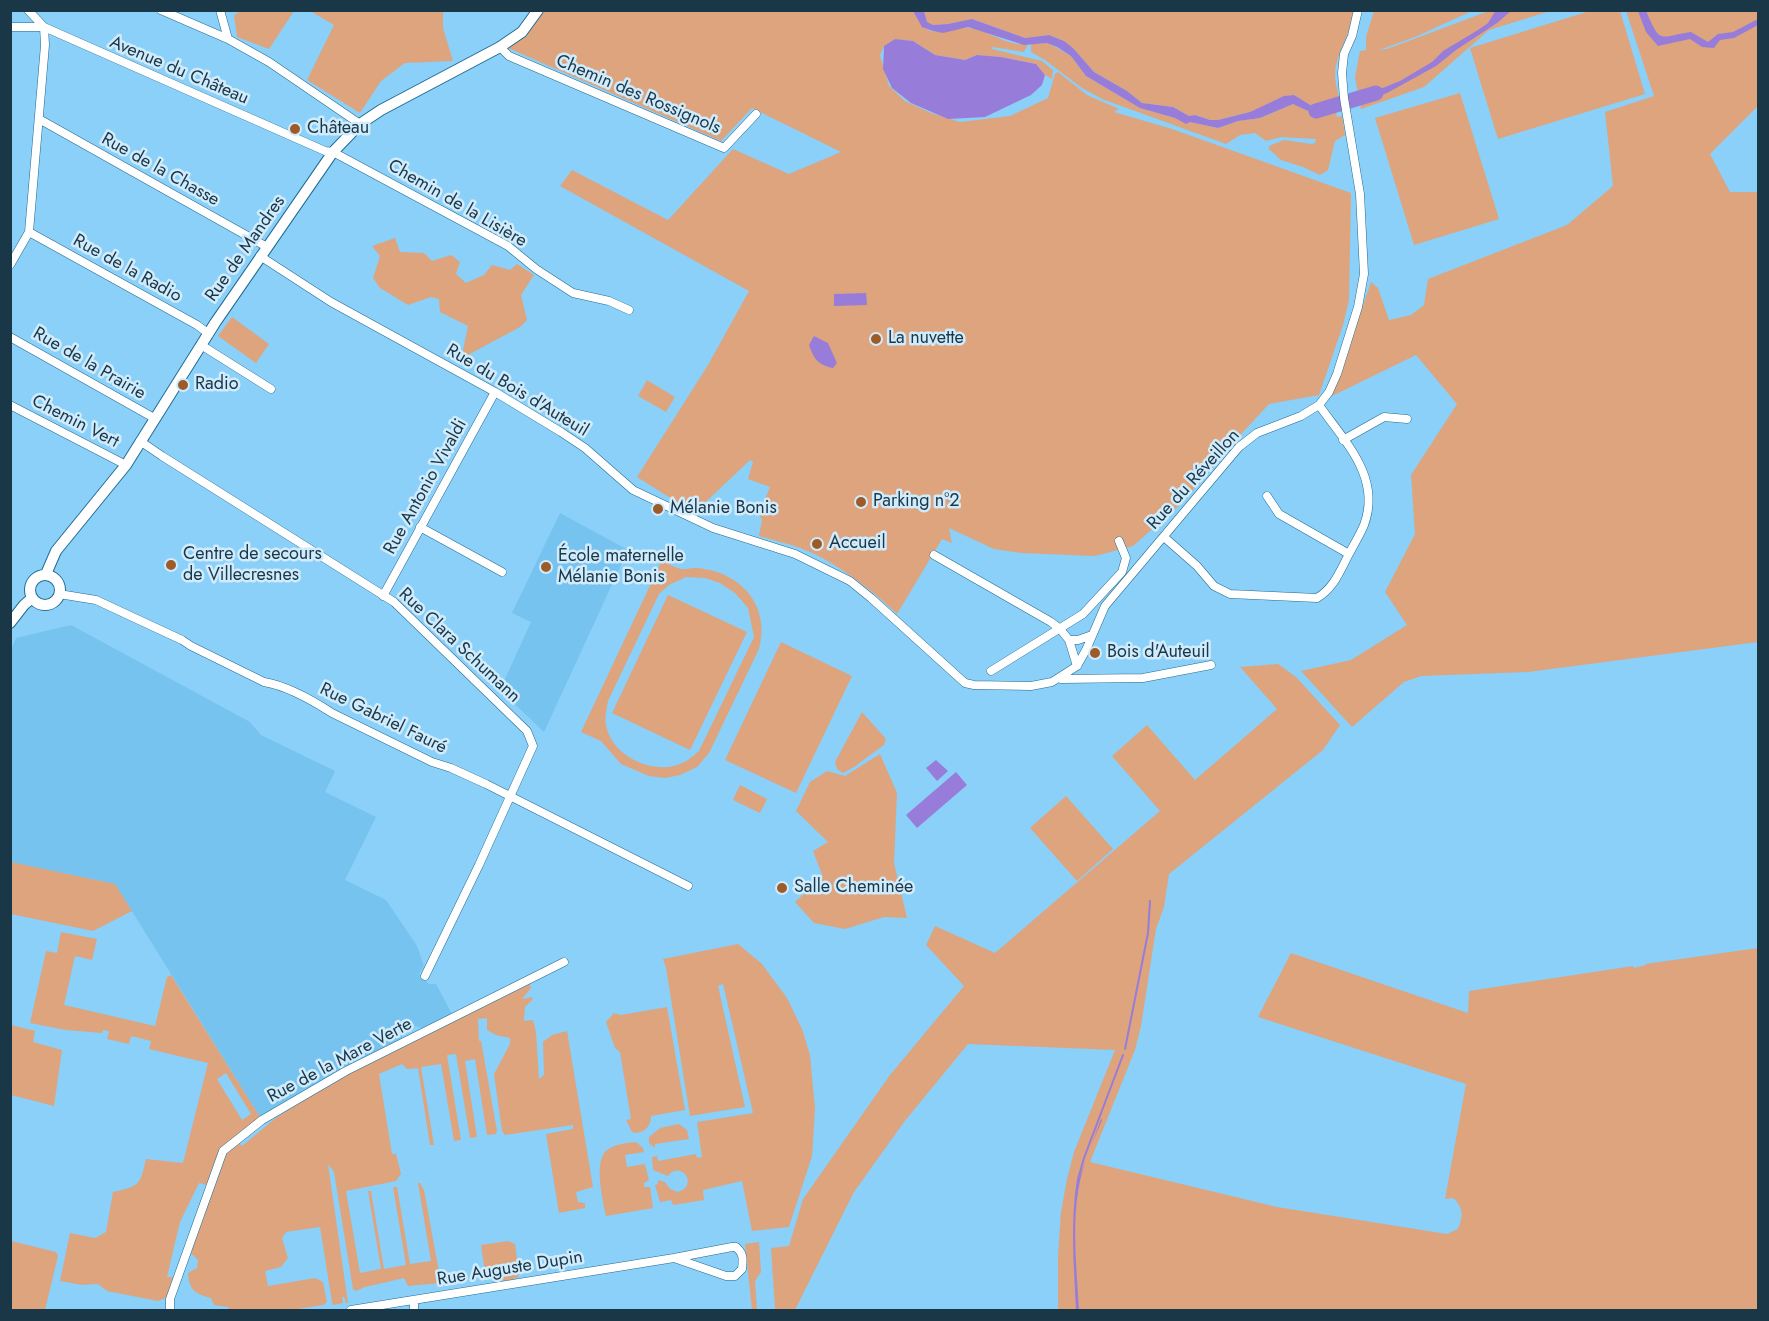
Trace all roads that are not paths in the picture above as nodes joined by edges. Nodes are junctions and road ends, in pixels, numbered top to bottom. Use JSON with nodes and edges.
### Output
{"nodes":[{"id":1,"x":28,"y":10,"type":"edge"},
{"id":2,"x":161,"y":10,"type":"edge"},
{"id":3,"x":220,"y":10,"type":"edge"},
{"id":4,"x":538,"y":10,"type":"edge"},
{"id":5,"x":1358,"y":10,"type":"edge"},
{"id":6,"x":10,"y":27,"type":"edge"},
{"id":7,"x":44,"y":27,"type":"junction"},
{"id":8,"x":228,"y":39,"type":"junction"},
{"id":9,"x":500,"y":47,"type":"junction"},
{"id":10,"x":756,"y":114,"type":"dead end"},
{"id":11,"x":39,"y":119,"type":"junction"},
{"id":12,"x":360,"y":124,"type":"junction"},
{"id":13,"x":333,"y":152,"type":"junction"},
{"id":14,"x":29,"y":232,"type":"junction"},
{"id":15,"x":263,"y":252,"type":"junction"},
{"id":16,"x":10,"y":265,"type":"edge"},
{"id":17,"x":629,"y":310,"type":"dead end"},
{"id":18,"x":208,"y":334,"type":"junction"},
{"id":19,"x":10,"y":337,"type":"edge"},
{"id":20,"x":201,"y":345,"type":"junction"},
{"id":21,"x":271,"y":389,"type":"dead end"},
{"id":22,"x":495,"y":392,"type":"junction"},
{"id":23,"x":10,"y":405,"type":"edge"},
{"id":24,"x":1319,"y":405,"type":"junction"},
{"id":25,"x":154,"y":418,"type":"junction"},
{"id":26,"x":1407,"y":419,"type":"dead end"},
{"id":27,"x":1343,"y":440,"type":"junction"},
{"id":28,"x":140,"y":441,"type":"junction"},
{"id":29,"x":126,"y":465,"type":"junction"},
{"id":30,"x":1267,"y":496,"type":"dead end"},
{"id":31,"x":420,"y":527,"type":"junction"},
{"id":32,"x":1164,"y":537,"type":"junction"},
{"id":33,"x":1119,"y":541,"type":"dead end"},
{"id":34,"x":1349,"y":554,"type":"junction"},
{"id":35,"x":934,"y":555,"type":"dead end"},
{"id":36,"x":502,"y":572,"type":"dead end"},
{"id":37,"x":46,"y":574,"type":"junction"},
{"id":38,"x":59,"y":594,"type":"junction"},
{"id":39,"x":383,"y":596,"type":"junction"},
{"id":40,"x":32,"y":598,"type":"junction"},
{"id":41,"x":10,"y":623,"type":"edge"},
{"id":42,"x":1060,"y":629,"type":"junction"},
{"id":43,"x":1092,"y":635,"type":"junction"},
{"id":44,"x":1069,"y":640,"type":"junction"},
{"id":45,"x":1212,"y":665,"type":"dead end"},
{"id":46,"x":1077,"y":666,"type":"junction"},
{"id":47,"x":991,"y":671,"type":"dead end"},
{"id":48,"x":1061,"y":679,"type":"junction"},
{"id":49,"x":965,"y":682,"type":"joint"},
{"id":50,"x":511,"y":796,"type":"junction"},
{"id":51,"x":688,"y":885,"type":"dead end"},
{"id":52,"x":564,"y":962,"type":"dead end"},
{"id":53,"x":425,"y":976,"type":"dead end"},
{"id":54,"x":674,"y":1258,"type":"junction"},
{"id":55,"x":414,"y":1300,"type":"junction"},
{"id":56,"x":170,"y":1311,"type":"edge"},
{"id":57,"x":351,"y":1311,"type":"edge"},
{"id":58,"x":414,"y":1311,"type":"edge"}],
"edges":[{"from":1,"to":7,"type":"street"},
{"from":2,"to":8,"type":"street"},
{"from":3,"to":8,"type":"street"},
{"from":4,"to":9,"type":"street","name":"Rue de Mandres"},
{"from":5,"to":24,"type":"street"},
{"from":6,"to":7,"type":"street","name":"Avenue du Château"},
{"from":7,"to":11,"type":"street"},
{"from":7,"to":13,"type":"street","name":"Avenue du Château"},
{"from":8,"to":12,"type":"street"},
{"from":9,"to":10,"type":"street","name":"Chemin des Rossignols"},
{"from":9,"to":12,"type":"street","name":"Rue de Mandres"},
{"from":11,"to":14,"type":"street"},
{"from":11,"to":15,"type":"street","name":"Rue de la Chasse"},
{"from":12,"to":13,"type":"street","name":"Rue de Mandres"},
{"from":13,"to":15,"type":"street","name":"Rue de Mandres"},
{"from":13,"to":17,"type":"street","name":"Chemin de la Lisière"},
{"from":14,"to":16,"type":"street"},
{"from":14,"to":18,"type":"street","name":"Rue de la Radio"},
{"from":15,"to":18,"type":"street","name":"Rue de Mandres"},
{"from":15,"to":22,"type":"street","name":"Rue du Bois d'Auteuil"},
{"from":18,"to":20,"type":"street","name":"Rue de Mandres"},
{"from":19,"to":25,"type":"street","name":"Rue de la Prairie"},
{"from":20,"to":21,"type":"street"},
{"from":20,"to":25,"type":"street","name":"Rue de Mandres"},
{"from":22,"to":31,"type":"street","name":"Rue Antonio Vivaldi"},
{"from":22,"to":49,"type":"street","name":"Rue du Bois d'Auteuil"},
{"from":23,"to":29,"type":"street","name":"Chemin Vert"},
{"from":24,"to":27,"type":"street"},
{"from":24,"to":32,"type":"street","name":"Rue du Réveillon"},
{"from":25,"to":28,"type":"street","name":"Rue de Mandres"},
{"from":26,"to":27,"type":"street"},
{"from":27,"to":34,"type":"street"},
{"from":28,"to":29,"type":"street","name":"Rue de Mandres"},
{"from":28,"to":39,"type":"street","name":"Rue Clara Schumann"},
{"from":29,"to":37,"type":"street","name":"Rue de Mandres"},
{"from":30,"to":34,"type":"street"},
{"from":31,"to":36,"type":"street"},
{"from":31,"to":39,"type":"street","name":"Rue Antonio Vivaldi"},
{"from":32,"to":34,"type":"street"},
{"from":32,"to":43,"type":"street","name":"Rue du Réveillon"},
{"from":33,"to":42,"type":"street"},
{"from":35,"to":42,"type":"street"},
{"from":37,"to":38,"type":"street"},
{"from":37,"to":40,"type":"street"},
{"from":38,"to":40,"type":"street"},
{"from":38,"to":50,"type":"street","name":"Rue Gabriel Fauré"},
{"from":39,"to":50,"type":"street","name":"Rue Clara Schumann"},
{"from":40,"to":41,"type":"street"},
{"from":42,"to":44,"type":"street"},
{"from":42,"to":47,"type":"street"},
{"from":43,"to":44,"type":"street"},
{"from":43,"to":46,"type":"street","name":"Rue du Réveillon"},
{"from":44,"to":46,"type":"street"},
{"from":45,"to":48,"type":"street"},
{"from":46,"to":48,"type":"street","name":"Rue du Réveillon"},
{"from":48,"to":49,"type":"street","name":"Rue du Réveillon"},
{"from":50,"to":51,"type":"street","name":"Rue Gabriel Fauré"},
{"from":50,"to":53,"type":"street","name":"Rue Clara Schumann"},
{"from":52,"to":56,"type":"street","name":"Rue de la Mare Verte"},
{"from":54,"to":54,"type":"street","name":"Rue Auguste Dupin"},
{"from":54,"to":55,"type":"street","name":"Rue Auguste Dupin"},
{"from":55,"to":57,"type":"street","name":"Rue Auguste Dupin"},
{"from":55,"to":58,"type":"street"}]}
